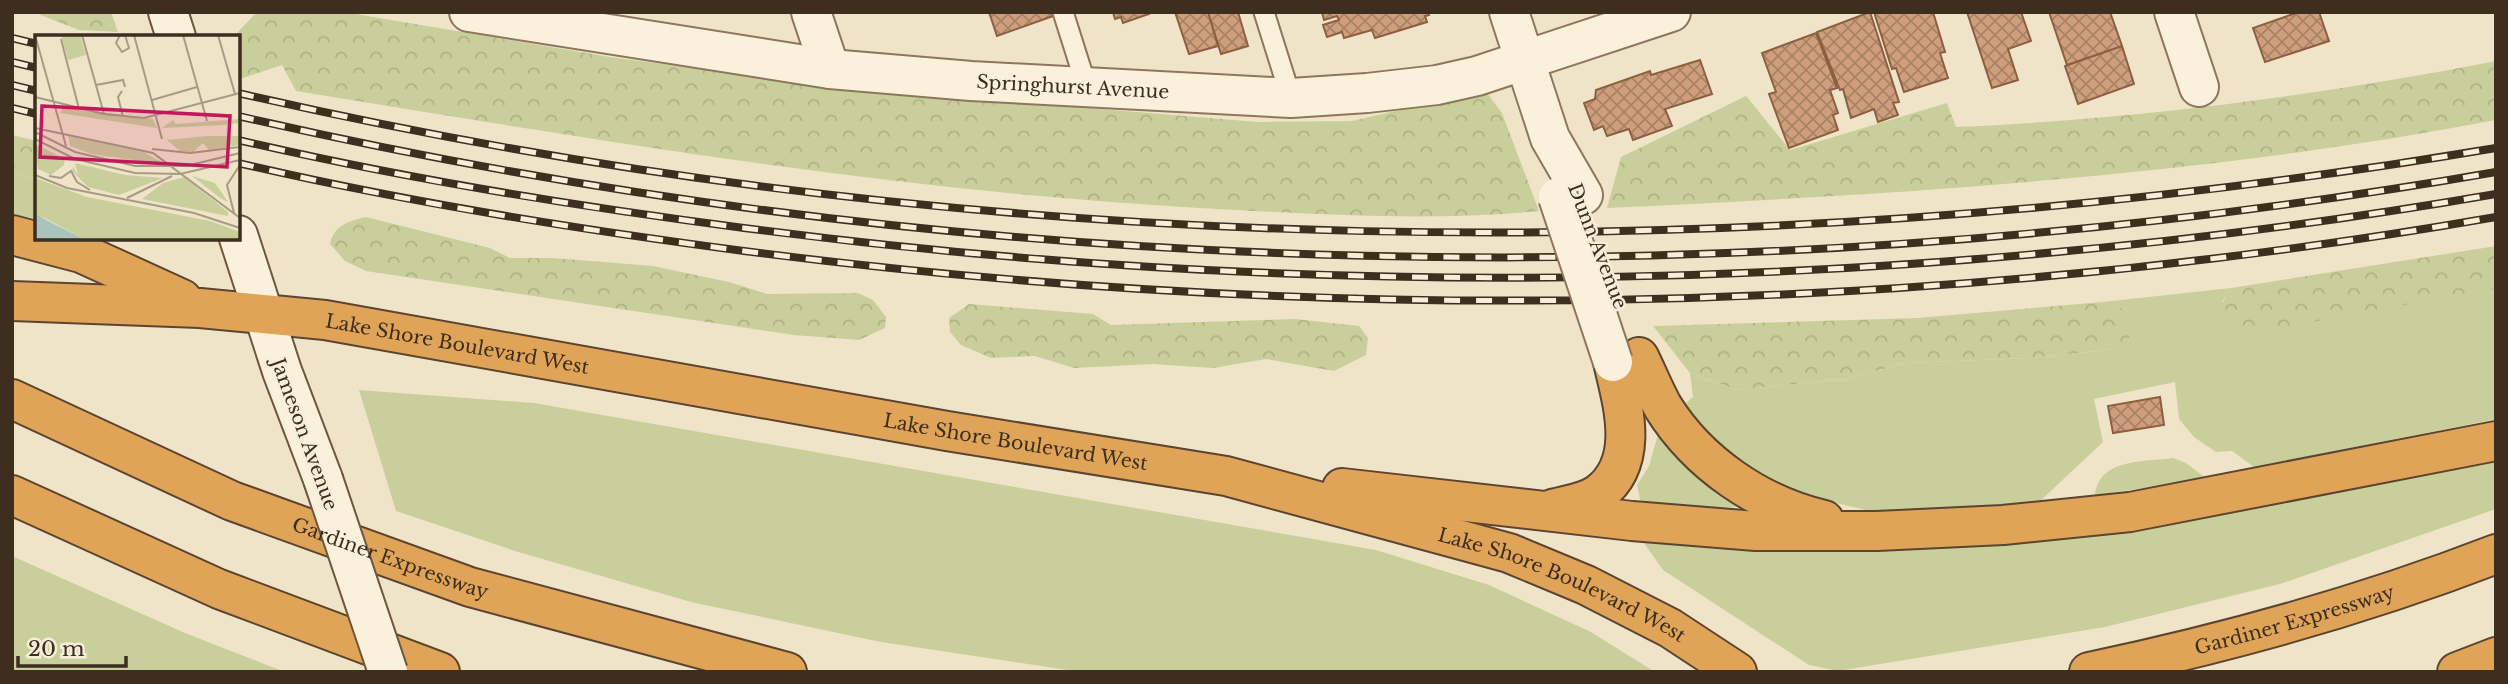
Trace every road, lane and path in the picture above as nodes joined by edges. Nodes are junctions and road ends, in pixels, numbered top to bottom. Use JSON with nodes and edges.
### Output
{"nodes":[{"id":1,"x":168,"y":12,"type":"edge"},
{"id":2,"x":811,"y":12,"type":"edge"},
{"id":3,"x":1063,"y":12,"type":"edge"},
{"id":4,"x":1264,"y":12,"type":"edge"},
{"id":5,"x":1509,"y":12,"type":"edge"},
{"id":6,"x":1671,"y":12,"type":"edge"},
{"id":7,"x":2174,"y":12,"type":"edge"},
{"id":8,"x":480,"y":13,"type":"edge"},
{"id":9,"x":175,"y":35,"type":"edge"},
{"id":10,"x":1525,"y":62,"type":"junction"},
{"id":11,"x":830,"y":69,"type":"junction"},
{"id":12,"x":2199,"y":87,"type":"dead end"},
{"id":13,"x":1087,"y":88,"type":"junction"},
{"id":14,"x":1291,"y":98,"type":"junction"},
{"id":15,"x":12,"y":235,"type":"edge"},
{"id":16,"x":240,"y":240,"type":"edge"},
{"id":17,"x":14,"y":301,"type":"edge"},
{"id":18,"x":200,"y":307,"type":"junction"},
{"id":19,"x":263,"y":314,"type":"junction"},
{"id":20,"x":1626,"y":360,"type":"junction"},
{"id":21,"x":12,"y":399,"type":"edge"},
{"id":22,"x":2496,"y":441,"type":"edge"},
{"id":23,"x":1226,"y":476,"type":"junction"},
{"id":24,"x":12,"y":495,"type":"edge"},
{"id":25,"x":1544,"y":511,"type":"junction"},
{"id":26,"x":1877,"y":531,"type":"junction"},
{"id":27,"x":2496,"y":554,"type":"edge"},
{"id":28,"x":2496,"y":657,"type":"edge"},
{"id":29,"x":388,"y":672,"type":"edge"},
{"id":30,"x":440,"y":672,"type":"edge"},
{"id":31,"x":787,"y":672,"type":"edge"},
{"id":32,"x":1737,"y":672,"type":"edge"},
{"id":33,"x":2089,"y":672,"type":"edge"},
{"id":34,"x":2457,"y":672,"type":"edge"}],
"edges":[{"from":1,"to":9,"type":"street"},
{"from":2,"to":11,"type":"street"},
{"from":3,"to":13,"type":"lane"},
{"from":4,"to":14,"type":"lane"},
{"from":5,"to":10,"type":"street","name":"Dunn Avenue"},
{"from":6,"to":10,"type":"street","name":"Springhurst Avenue"},
{"from":7,"to":12,"type":"street"},
{"from":8,"to":11,"type":"street","name":"Springhurst Avenue"},
{"from":10,"to":14,"type":"street","name":"Springhurst Avenue"},
{"from":10,"to":20,"type":"street","name":"Dunn Avenue"},
{"from":11,"to":13,"type":"street","name":"Springhurst Avenue"},
{"from":13,"to":14,"type":"street","name":"Springhurst Avenue"},
{"from":15,"to":18,"type":"highway"},
{"from":16,"to":19,"type":"street","name":"Jameson Avenue"},
{"from":17,"to":18,"type":"highway"},
{"from":18,"to":19,"type":"highway","name":"Lake Shore Boulevard West"},
{"from":19,"to":23,"type":"highway","name":"Lake Shore Boulevard West"},
{"from":19,"to":29,"type":"street","name":"Jameson Avenue","bridge":true},
{"from":20,"to":25,"type":"highway"},
{"from":20,"to":26,"type":"highway"},
{"from":21,"to":31,"type":"highway","name":"Gardiner Expressway"},
{"from":22,"to":26,"type":"highway"},
{"from":23,"to":25,"type":"highway"},
{"from":23,"to":32,"type":"highway","name":"Lake Shore Boulevard West"},
{"from":24,"to":30,"type":"highway"},
{"from":25,"to":26,"type":"highway"},
{"from":27,"to":33,"type":"highway","name":"Gardiner Expressway"},
{"from":28,"to":34,"type":"highway"}]}
